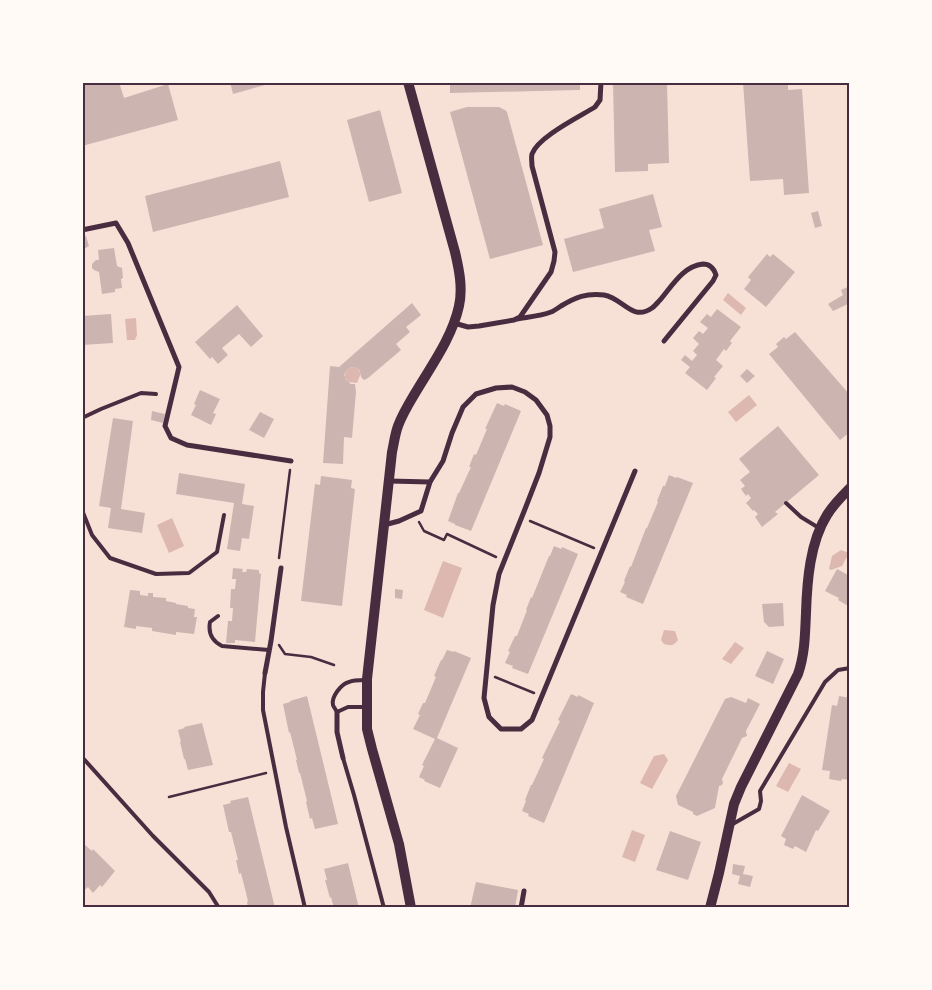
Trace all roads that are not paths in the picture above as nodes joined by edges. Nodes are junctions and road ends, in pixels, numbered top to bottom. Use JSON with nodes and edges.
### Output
{"nodes":[{"id":1,"x":408,"y":82,"type":"edge"},
{"id":2,"x":601,"y":82,"type":"edge"},
{"id":3,"x":82,"y":230,"type":"edge"},
{"id":4,"x":514,"y":320,"type":"junction"},
{"id":5,"x":454,"y":323,"type":"junction"},
{"id":6,"x":664,"y":340,"type":"dead end"},
{"id":7,"x":156,"y":394,"type":"dead end"},
{"id":8,"x":82,"y":418,"type":"edge"},
{"id":9,"x":292,"y":461,"type":"road end"},
{"id":10,"x":635,"y":472,"type":"dead end"},
{"id":11,"x":389,"y":481,"type":"junction"},
{"id":12,"x":430,"y":482,"type":"junction"},
{"id":13,"x":850,"y":488,"type":"edge"},
{"id":14,"x":786,"y":503,"type":"dead end"},
{"id":15,"x":82,"y":510,"type":"edge"},
{"id":16,"x":224,"y":514,"type":"dead end"},
{"id":17,"x":384,"y":524,"type":"junction"},
{"id":18,"x":820,"y":528,"type":"junction"},
{"id":19,"x":281,"y":568,"type":"road end"},
{"id":20,"x":218,"y":616,"type":"dead end"},
{"id":21,"x":269,"y":650,"type":"junction"},
{"id":22,"x":850,"y":668,"type":"edge"},
{"id":23,"x":265,"y":673,"type":"joint"},
{"id":24,"x":367,"y":679,"type":"junction"},
{"id":25,"x":367,"y":707,"type":"junction"},
{"id":26,"x":336,"y":712,"type":"junction"},
{"id":27,"x":82,"y":757,"type":"edge"},
{"id":28,"x":343,"y":758,"type":"joint"},
{"id":29,"x":729,"y":826,"type":"junction"},
{"id":30,"x":524,"y":891,"type":"dead end"},
{"id":31,"x":219,"y":908,"type":"edge"},
{"id":32,"x":305,"y":908,"type":"edge"},
{"id":33,"x":384,"y":908,"type":"edge"},
{"id":34,"x":411,"y":908,"type":"edge"},
{"id":35,"x":522,"y":908,"type":"edge"},
{"id":36,"x":710,"y":908,"type":"edge"}],
"edges":[{"from":1,"to":5,"type":"main road"},
{"from":2,"to":4,"type":"street"},
{"from":3,"to":9,"type":"street"},
{"from":4,"to":5,"type":"street"},
{"from":4,"to":6,"type":"street"},
{"from":5,"to":11,"type":"main road"},
{"from":7,"to":8,"type":"lane"},
{"from":10,"to":12,"type":"street"},
{"from":11,"to":12,"type":"street"},
{"from":11,"to":17,"type":"main road"},
{"from":12,"to":17,"type":"street"},
{"from":13,"to":18,"type":"main road"},
{"from":14,"to":18,"type":"lane"},
{"from":15,"to":16,"type":"lane"},
{"from":17,"to":24,"type":"main road"},
{"from":18,"to":29,"type":"main road"},
{"from":19,"to":21,"type":"street"},
{"from":20,"to":21,"type":"lane"},
{"from":21,"to":23,"type":"street"},
{"from":22,"to":29,"type":"lane"},
{"from":23,"to":32,"type":"lane"},
{"from":24,"to":25,"type":"main road"},
{"from":24,"to":26,"type":"lane"},
{"from":25,"to":26,"type":"lane"},
{"from":25,"to":34,"type":"main road"},
{"from":26,"to":28,"type":"street"},
{"from":27,"to":31,"type":"lane"},
{"from":28,"to":33,"type":"lane"},
{"from":29,"to":36,"type":"main road"},
{"from":30,"to":35,"type":"street"}]}
